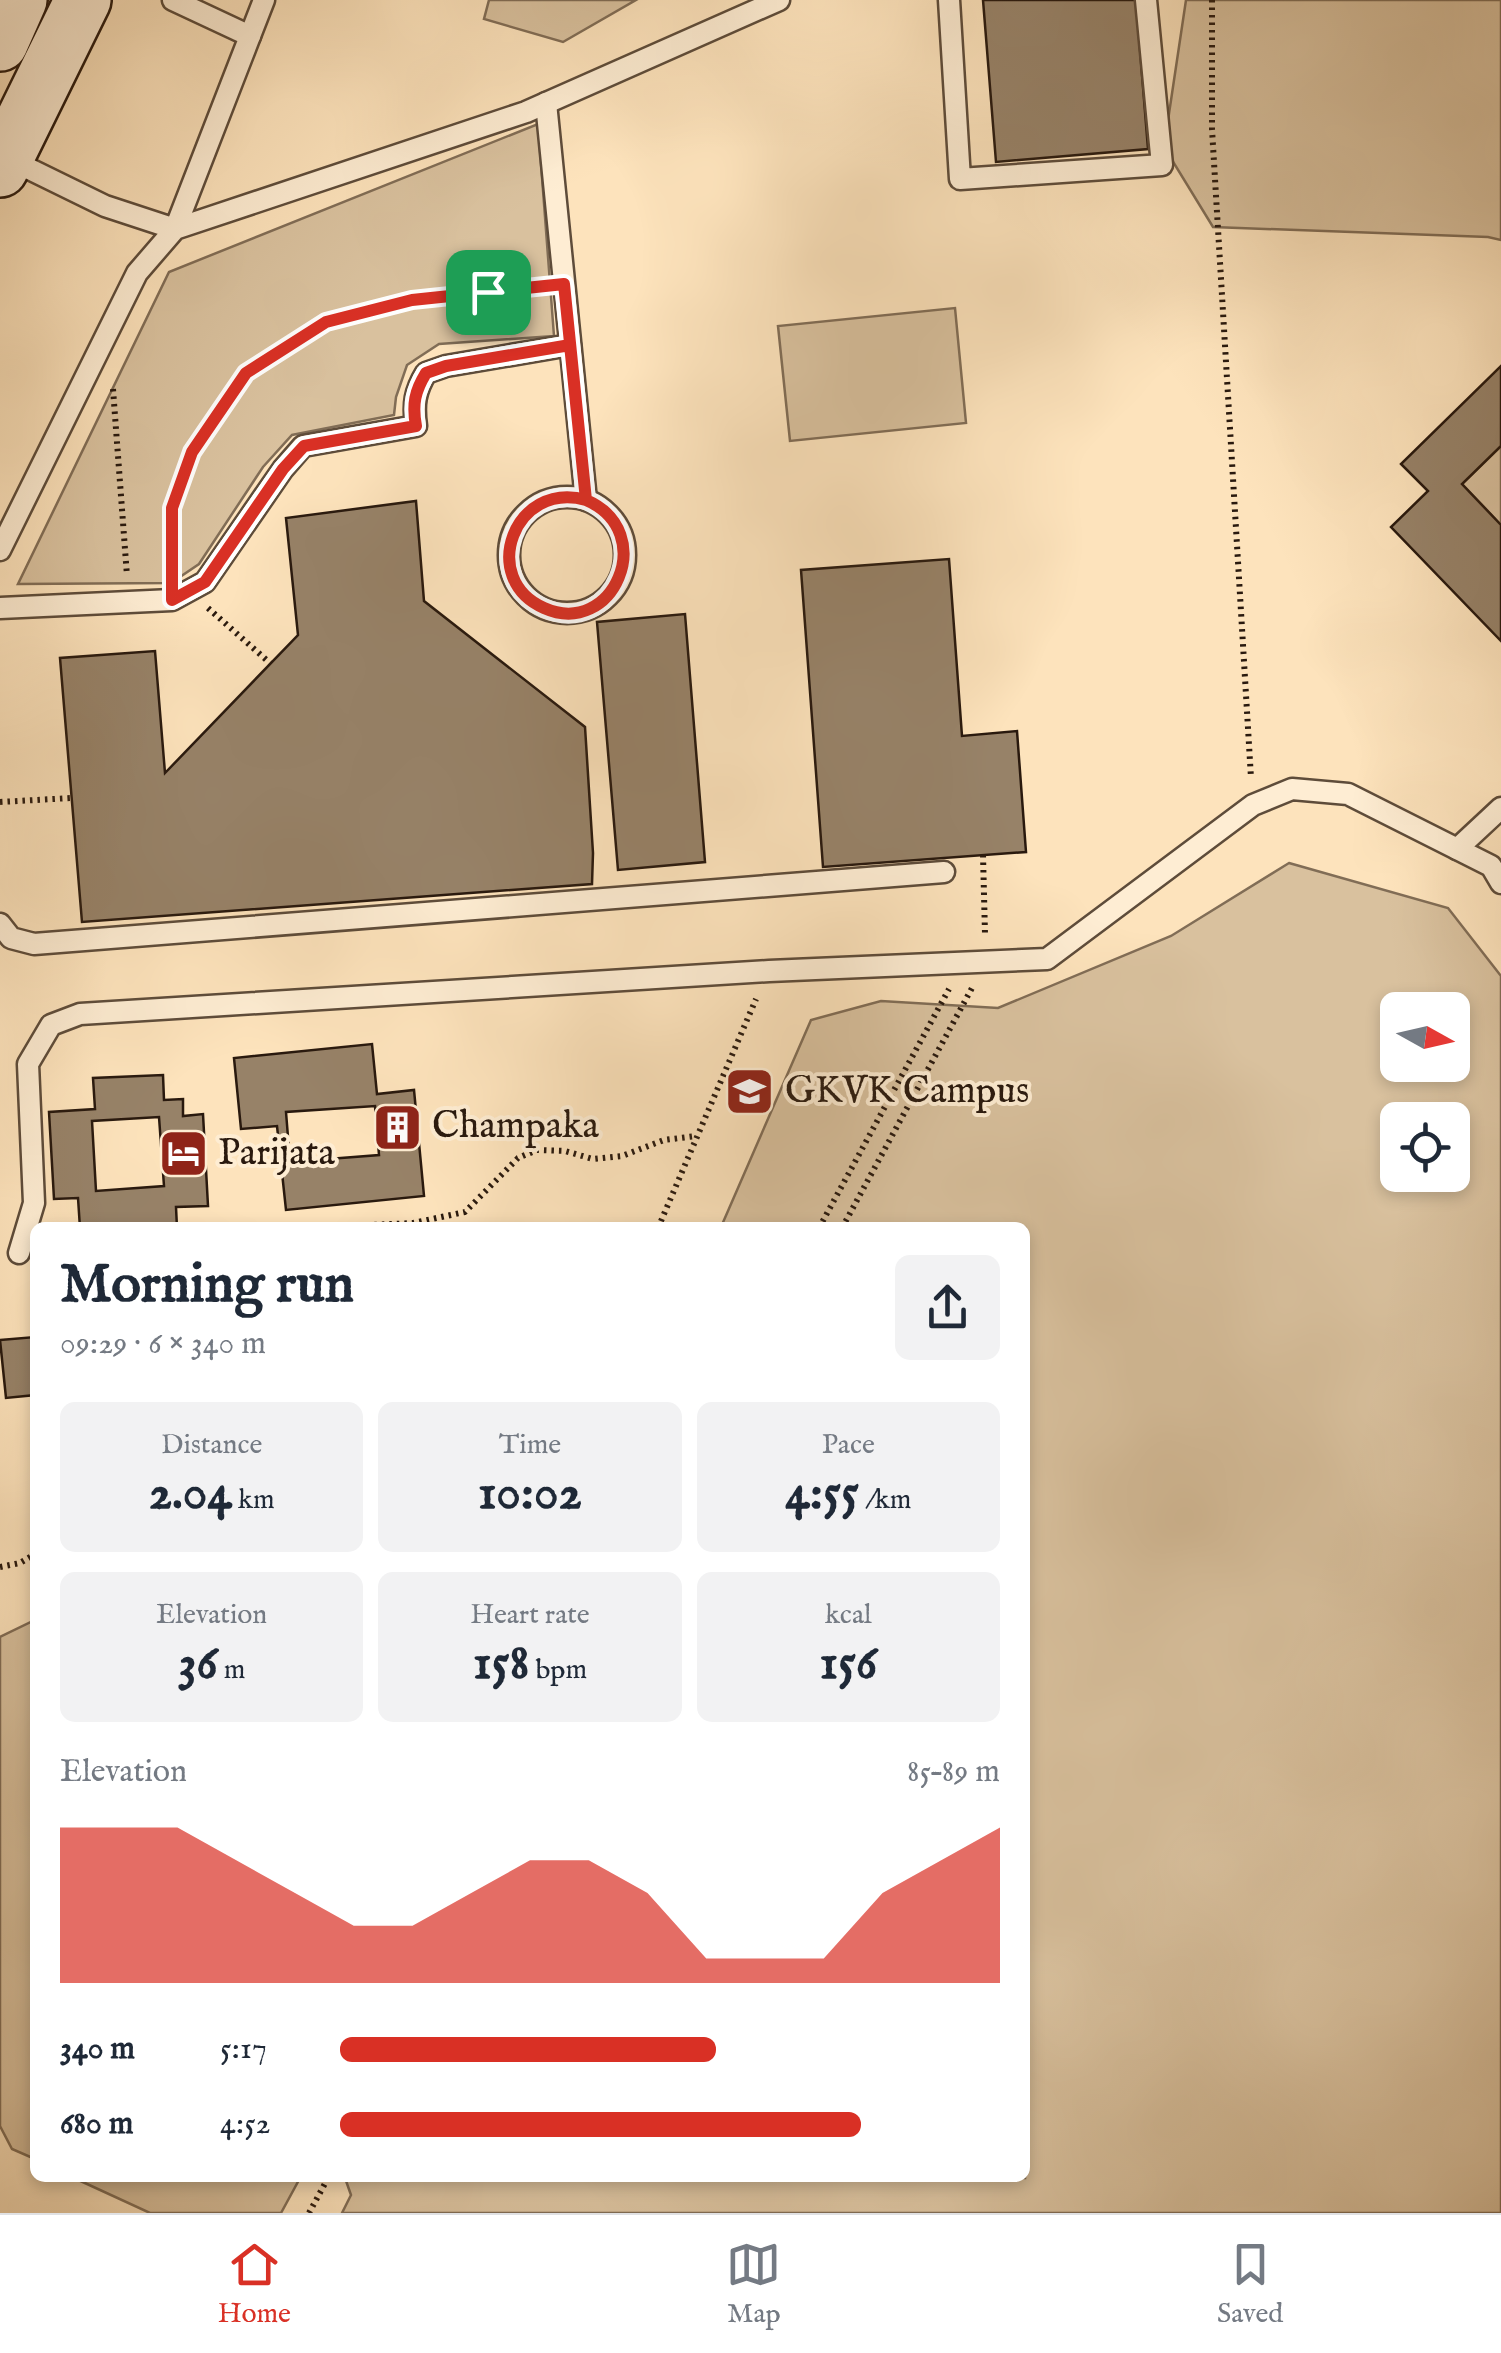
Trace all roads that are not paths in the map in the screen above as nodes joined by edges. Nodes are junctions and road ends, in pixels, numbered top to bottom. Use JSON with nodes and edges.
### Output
{"nodes":[{"id":1,"x":19,"y":0,"type":"edge"},
{"id":2,"x":83,"y":0,"type":"edge"},
{"id":3,"x":173,"y":0,"type":"edge"},
{"id":4,"x":264,"y":0,"type":"edge"},
{"id":5,"x":779,"y":0,"type":"edge"},
{"id":6,"x":948,"y":0,"type":"edge"},
{"id":7,"x":1146,"y":0,"type":"edge"},
{"id":8,"x":250,"y":36,"type":"junction"},
{"id":9,"x":0,"y":44,"type":"edge"},
{"id":10,"x":546,"y":103,"type":"junction"},
{"id":11,"x":4,"y":164,"type":"edge"},
{"id":12,"x":176,"y":230,"type":"junction"},
{"id":13,"x":570,"y":345,"type":"junction"},
{"id":14,"x":586,"y":500,"type":"junction"},
{"id":15,"x":0,"y":550,"type":"edge"},
{"id":16,"x":0,"y":608,"type":"edge"},
{"id":17,"x":1501,"y":808,"type":"edge"},
{"id":18,"x":1456,"y":849,"type":"junction"},
{"id":19,"x":944,"y":872,"type":"dead end"},
{"id":20,"x":1501,"y":883,"type":"edge"},
{"id":21,"x":0,"y":924,"type":"edge"},
{"id":22,"x":20,"y":1253,"type":"dead end"}],
"edges":[{"from":1,"to":9,"type":"main road"},
{"from":2,"to":11,"type":"main road"},
{"from":3,"to":8,"type":"lane"},
{"from":4,"to":8,"type":"lane"},
{"from":5,"to":10,"type":"lane"},
{"from":6,"to":7,"type":"lane"},
{"from":8,"to":12,"type":"lane"},
{"from":10,"to":12,"type":"lane"},
{"from":10,"to":13,"type":"lane"},
{"from":11,"to":12,"type":"lane"},
{"from":12,"to":15,"type":"lane"},
{"from":13,"to":14,"type":"lane"},
{"from":13,"to":16,"type":"lane"},
{"from":14,"to":14,"type":"lane"},
{"from":17,"to":18,"type":"lane"},
{"from":18,"to":20,"type":"lane"},
{"from":18,"to":22,"type":"lane"},
{"from":19,"to":21,"type":"lane"}]}
